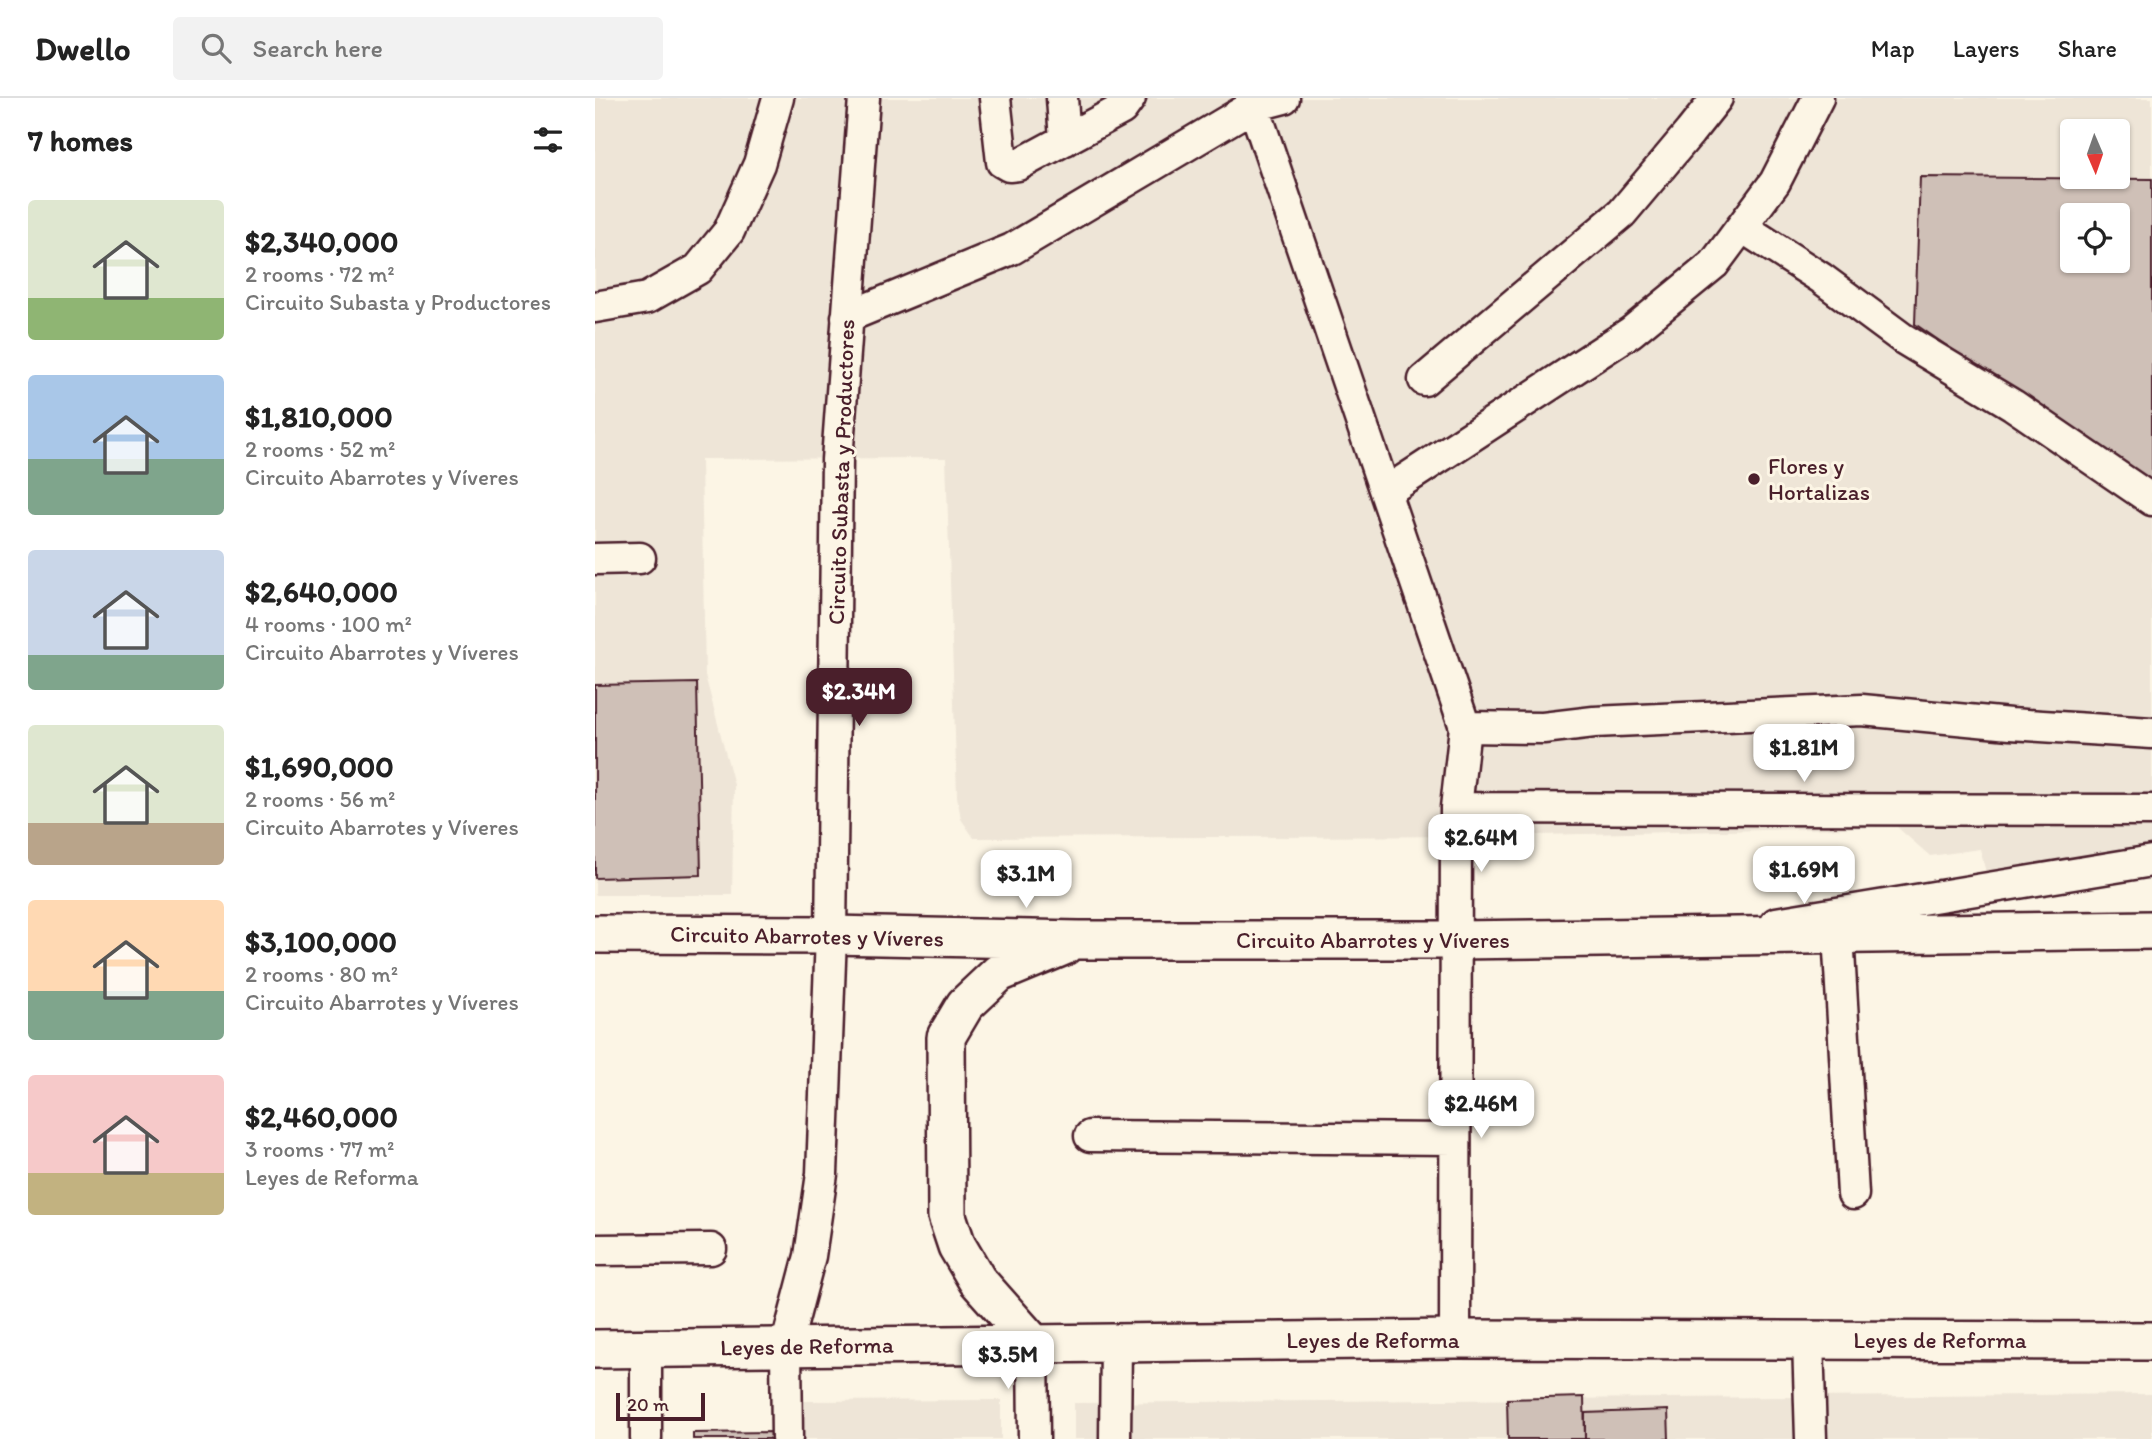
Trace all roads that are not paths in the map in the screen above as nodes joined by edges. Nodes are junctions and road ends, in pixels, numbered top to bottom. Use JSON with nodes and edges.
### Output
{"nodes":[{"id":1,"x":778,"y":98,"type":"edge"},
{"id":2,"x":864,"y":98,"type":"edge"},
{"id":3,"x":995,"y":98,"type":"edge"},
{"id":4,"x":1062,"y":98,"type":"edge"},
{"id":5,"x":1130,"y":98,"type":"edge"},
{"id":6,"x":1285,"y":98,"type":"edge"},
{"id":7,"x":1717,"y":98,"type":"edge"},
{"id":8,"x":1818,"y":98,"type":"edge"},
{"id":9,"x":1252,"y":102,"type":"edge"},
{"id":10,"x":1065,"y":140,"type":"junction"},
{"id":11,"x":1742,"y":227,"type":"junction"},
{"id":12,"x":595,"y":307,"type":"edge"},
{"id":13,"x":847,"y":317,"type":"junction"},
{"id":14,"x":1424,"y":380,"type":"dead end"},
{"id":15,"x":1387,"y":492,"type":"junction"},
{"id":16,"x":2152,"y":500,"type":"edge"},
{"id":17,"x":641,"y":558,"type":"dead end"},
{"id":18,"x":595,"y":559,"type":"edge"},
{"id":19,"x":1465,"y":727,"type":"junction"},
{"id":20,"x":2152,"y":733,"type":"edge"},
{"id":21,"x":1456,"y":808,"type":"junction"},
{"id":22,"x":2152,"y":810,"type":"edge"},
{"id":23,"x":2152,"y":861,"type":"edge"},
{"id":24,"x":2152,"y":930,"type":"edge"},
{"id":25,"x":595,"y":934,"type":"edge"},
{"id":26,"x":1838,"y":934,"type":"junction"},
{"id":27,"x":831,"y":935,"type":"junction"},
{"id":28,"x":1695,"y":936,"type":"junction"},
{"id":29,"x":1079,"y":940,"type":"junction"},
{"id":30,"x":1456,"y":940,"type":"junction"},
{"id":31,"x":1090,"y":1136,"type":"dead end"},
{"id":32,"x":1455,"y":1139,"type":"junction"},
{"id":33,"x":1853,"y":1194,"type":"dead end"},
{"id":34,"x":711,"y":1249,"type":"dead end"},
{"id":35,"x":595,"y":1250,"type":"edge"},
{"id":36,"x":1455,"y":1339,"type":"junction"},
{"id":37,"x":1808,"y":1340,"type":"junction"},
{"id":38,"x":2152,"y":1341,"type":"edge"},
{"id":39,"x":1116,"y":1342,"type":"junction"},
{"id":40,"x":1033,"y":1343,"type":"junction"},
{"id":41,"x":786,"y":1346,"type":"junction"},
{"id":42,"x":646,"y":1348,"type":"junction"},
{"id":43,"x":595,"y":1349,"type":"edge"},
{"id":44,"x":646,"y":1439,"type":"edge"},
{"id":45,"x":787,"y":1439,"type":"edge"},
{"id":46,"x":1034,"y":1439,"type":"edge"},
{"id":47,"x":1115,"y":1439,"type":"edge"},
{"id":48,"x":1811,"y":1439,"type":"edge"}],
"edges":[{"from":1,"to":12,"type":"street"},
{"from":2,"to":13,"type":"street","name":"Circuito Subasta y Productores"},
{"from":3,"to":10,"type":"street"},
{"from":4,"to":10,"type":"street"},
{"from":5,"to":10,"type":"street"},
{"from":6,"to":9,"type":"street"},
{"from":7,"to":14,"type":"street"},
{"from":8,"to":11,"type":"street"},
{"from":9,"to":13,"type":"street"},
{"from":9,"to":15,"type":"street"},
{"from":11,"to":15,"type":"street"},
{"from":11,"to":16,"type":"street"},
{"from":13,"to":27,"type":"street","name":"Circuito Subasta y Productores"},
{"from":15,"to":19,"type":"street"},
{"from":17,"to":18,"type":"street"},
{"from":19,"to":20,"type":"street"},
{"from":19,"to":21,"type":"street"},
{"from":21,"to":22,"type":"street"},
{"from":21,"to":30,"type":"street"},
{"from":23,"to":28,"type":"street"},
{"from":24,"to":26,"type":"main road","name":"Circuito Abarrotes y Víveres"},
{"from":25,"to":27,"type":"main road","name":"Circuito Abarrotes y Víveres"},
{"from":26,"to":28,"type":"main road","name":"Circuito Abarrotes y Víveres"},
{"from":26,"to":33,"type":"street"},
{"from":27,"to":29,"type":"main road","name":"Circuito Abarrotes y Víveres"},
{"from":27,"to":41,"type":"street","name":"Circuito Subasta y Productores"},
{"from":28,"to":30,"type":"main road","name":"Circuito Abarrotes y Víveres"},
{"from":29,"to":30,"type":"main road","name":"Circuito Abarrotes y Víveres"},
{"from":29,"to":40,"type":"main road"},
{"from":30,"to":32,"type":"street"},
{"from":31,"to":32,"type":"street"},
{"from":32,"to":36,"type":"street"},
{"from":34,"to":35,"type":"street"},
{"from":36,"to":37,"type":"main road","name":"Leyes de Reforma"},
{"from":36,"to":39,"type":"main road","name":"Leyes de Reforma"},
{"from":37,"to":38,"type":"main road","name":"Leyes de Reforma"},
{"from":37,"to":48,"type":"street"},
{"from":39,"to":40,"type":"main road","name":"Leyes de Reforma"},
{"from":39,"to":47,"type":"street"},
{"from":40,"to":41,"type":"main road","name":"Leyes de Reforma"},
{"from":40,"to":46,"type":"street"},
{"from":41,"to":42,"type":"main road","name":"Leyes de Reforma"},
{"from":41,"to":45,"type":"street","name":"Circuito Subasta y Productores"},
{"from":42,"to":43,"type":"main road","name":"Leyes de Reforma"},
{"from":42,"to":44,"type":"street"}]}
